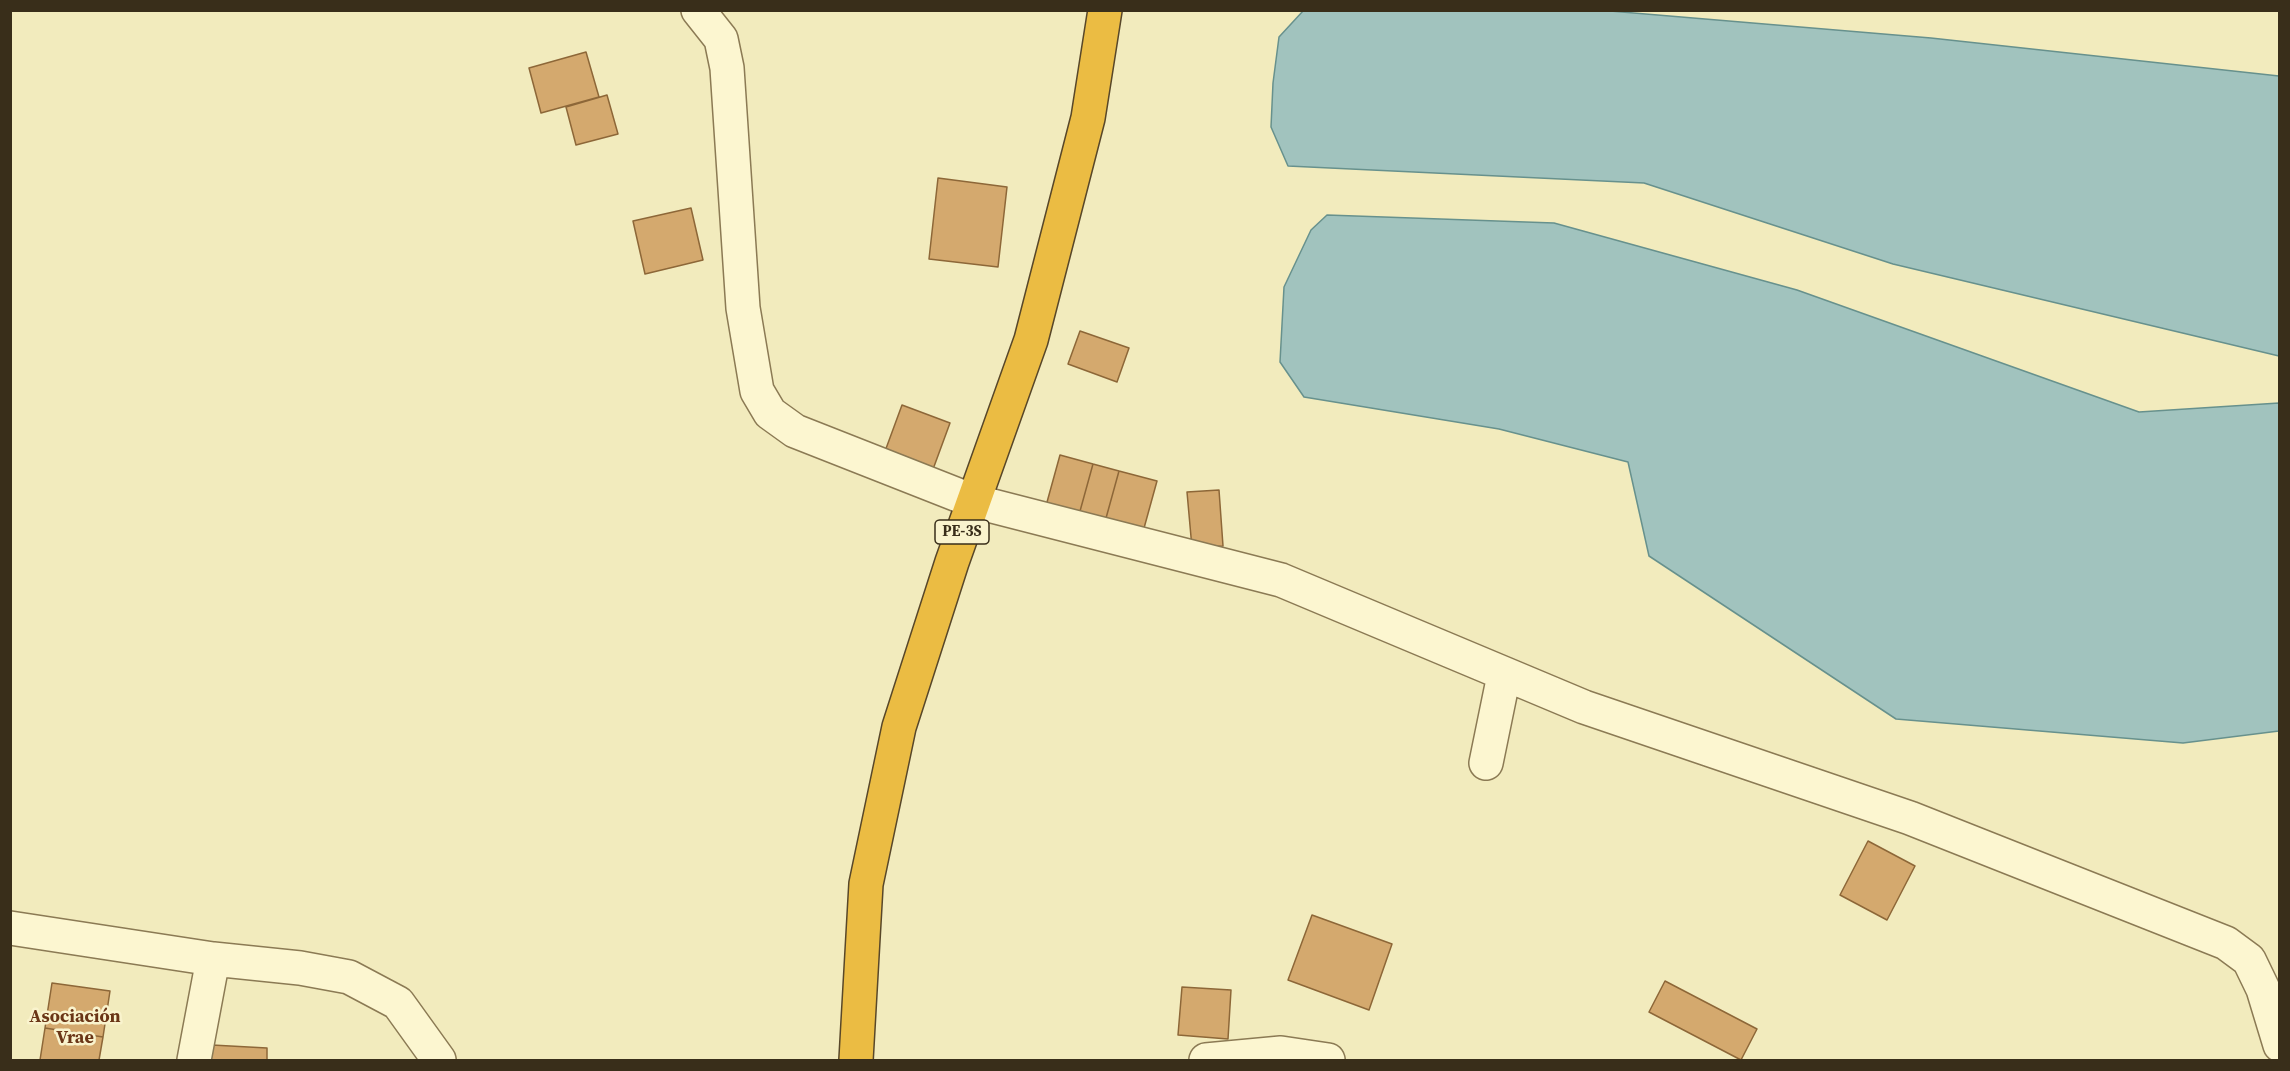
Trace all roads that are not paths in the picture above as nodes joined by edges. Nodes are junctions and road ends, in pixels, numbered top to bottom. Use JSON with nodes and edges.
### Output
{"nodes":[{"id":1,"x":698,"y":10,"type":"edge"},
{"id":2,"x":1106,"y":10,"type":"edge"},
{"id":3,"x":973,"y":501,"type":"junction"},
{"id":4,"x":1504,"y":675,"type":"junction"},
{"id":5,"x":1486,"y":763,"type":"dead end"},
{"id":6,"x":10,"y":928,"type":"edge"},
{"id":7,"x":213,"y":959,"type":"junction"},
{"id":8,"x":2280,"y":1045,"type":"edge"},
{"id":9,"x":194,"y":1060,"type":"edge"},
{"id":10,"x":439,"y":1060,"type":"edge"},
{"id":11,"x":856,"y":1060,"type":"edge"},
{"id":12,"x":1206,"y":1060,"type":"edge"},
{"id":13,"x":1328,"y":1060,"type":"edge"}],
"edges":[{"from":1,"to":3,"type":"street"},
{"from":2,"to":3,"type":"highway","number":"PE-3S"},
{"from":3,"to":4,"type":"street"},
{"from":3,"to":11,"type":"highway","number":"PE-3S"},
{"from":4,"to":5,"type":"street"},
{"from":4,"to":8,"type":"street"},
{"from":6,"to":7,"type":"street"},
{"from":7,"to":9,"type":"street"},
{"from":7,"to":10,"type":"street"},
{"from":12,"to":13,"type":"street"}]}
